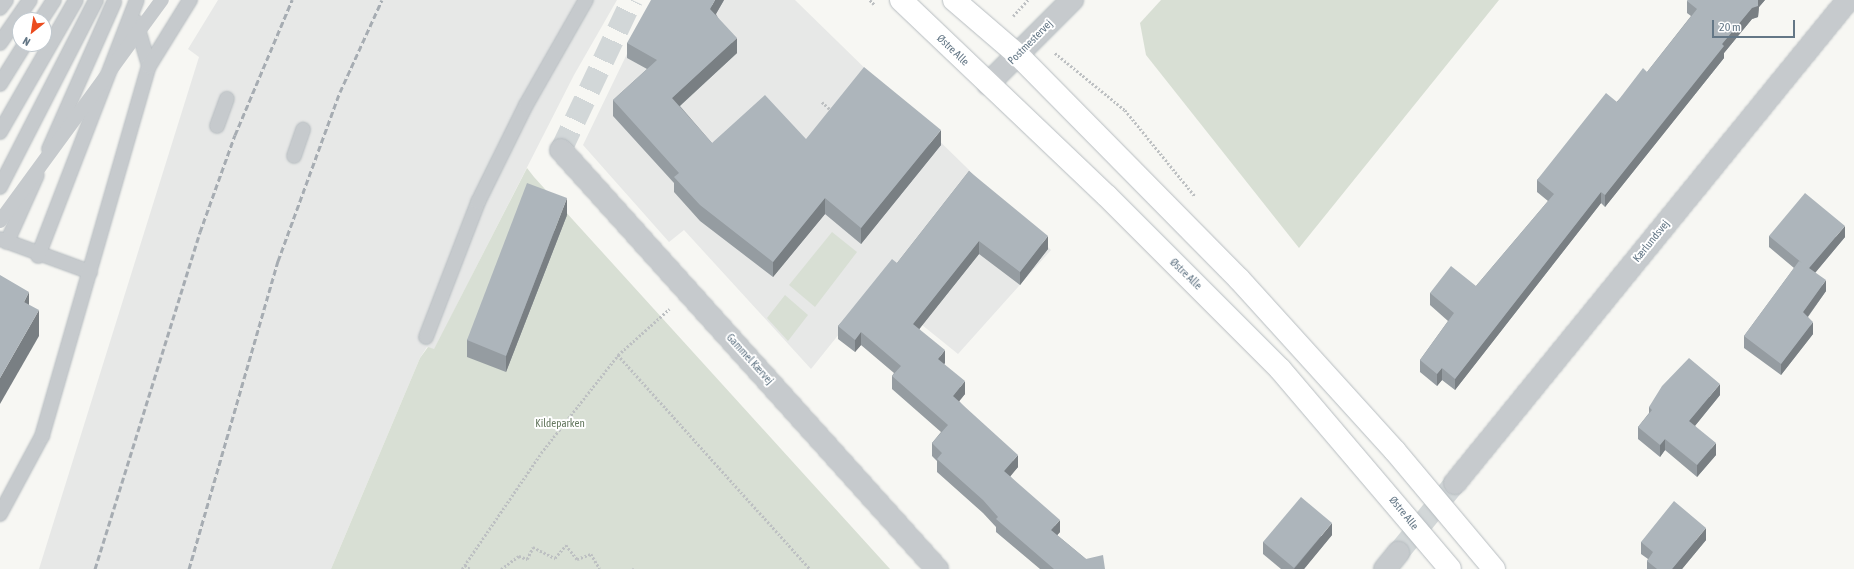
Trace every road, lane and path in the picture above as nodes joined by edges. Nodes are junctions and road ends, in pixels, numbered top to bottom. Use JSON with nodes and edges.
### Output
{"nodes":[{"id":1,"x":6,"y":0,"type":"edge"},
{"id":2,"x":30,"y":0,"type":"edge"},
{"id":3,"x":54,"y":0,"type":"edge"},
{"id":4,"x":76,"y":0,"type":"edge"},
{"id":5,"x":96,"y":0,"type":"edge"},
{"id":6,"x":162,"y":0,"type":"edge"},
{"id":7,"x":190,"y":0,"type":"edge"},
{"id":8,"x":586,"y":0,"type":"edge"},
{"id":9,"x":901,"y":0,"type":"edge"},
{"id":10,"x":954,"y":0,"type":"edge"},
{"id":11,"x":1028,"y":0,"type":"edge"},
{"id":12,"x":1072,"y":0,"type":"edge"},
{"id":13,"x":1848,"y":0,"type":"edge"},
{"id":14,"x":109,"y":1,"type":"edge"},
{"id":15,"x":135,"y":4,"type":"edge"},
{"id":16,"x":0,"y":8,"type":"edge"},
{"id":17,"x":46,"y":12,"type":"edge"},
{"id":18,"x":1012,"y":17,"type":"dead end"},
{"id":19,"x":0,"y":42,"type":"edge"},
{"id":20,"x":20,"y":52,"type":"edge"},
{"id":21,"x":1018,"y":55,"type":"junction"},
{"id":22,"x":149,"y":66,"type":"junction"},
{"id":23,"x":0,"y":84,"type":"edge"},
{"id":24,"x":988,"y":84,"type":"junction"},
{"id":25,"x":228,"y":99,"type":"dead end"},
{"id":26,"x":822,"y":102,"type":"dead end"},
{"id":27,"x":838,"y":115,"type":"edge"},
{"id":28,"x":217,"y":126,"type":"dead end"},
{"id":29,"x":303,"y":130,"type":"dead end"},
{"id":30,"x":0,"y":132,"type":"edge"},
{"id":31,"x":561,"y":150,"type":"dead end"},
{"id":32,"x":294,"y":156,"type":"dead end"},
{"id":33,"x":0,"y":187,"type":"edge"},
{"id":34,"x":0,"y":222,"type":"edge"},
{"id":35,"x":3,"y":241,"type":"edge"},
{"id":36,"x":38,"y":256,"type":"junction"},
{"id":37,"x":90,"y":272,"type":"junction"},
{"id":38,"x":689,"y":291,"type":"junction"},
{"id":39,"x":426,"y":337,"type":"dead end"},
{"id":40,"x":618,"y":356,"type":"junction"},
{"id":41,"x":1455,"y":483,"type":"tunnel mouth"},
{"id":42,"x":0,"y":514,"type":"edge"},
{"id":43,"x":465,"y":565,"type":"junction"},
{"id":44,"x":462,"y":569,"type":"edge"},
{"id":45,"x":470,"y":569,"type":"edge"},
{"id":46,"x":501,"y":569,"type":"edge"},
{"id":47,"x":600,"y":569,"type":"edge"},
{"id":48,"x":810,"y":569,"type":"edge"},
{"id":49,"x":937,"y":569,"type":"edge"},
{"id":50,"x":1450,"y":569,"type":"edge"},
{"id":51,"x":1494,"y":569,"type":"edge"}],
"edges":[{"from":1,"to":16,"type":"lane"},
{"from":2,"to":19,"type":"lane"},
{"from":3,"to":17,"type":"lane"},
{"from":4,"to":30,"type":"lane"},
{"from":5,"to":33,"type":"lane"},
{"from":6,"to":34,"type":"lane","bridge":true},
{"from":7,"to":22,"type":"lane"},
{"from":8,"to":39,"type":"lane"},
{"from":9,"to":24,"type":"street","name":"Østre Alle"},
{"from":10,"to":21,"type":"street"},
{"from":11,"to":18,"type":"path"},
{"from":12,"to":21,"type":"street","name":"Postmestervej"},
{"from":13,"to":41,"type":"street","name":"Kærlundsvej"},
{"from":14,"to":15,"type":"lane"},
{"from":14,"to":35,"type":"lane"},
{"from":15,"to":22,"type":"lane"},
{"from":15,"to":36,"type":"lane"},
{"from":20,"to":23,"type":"lane"},
{"from":21,"to":24,"type":"street","name":"Postmestervej"},
{"from":21,"to":51,"type":"street"},
{"from":22,"to":37,"type":"lane"},
{"from":24,"to":50,"type":"street","name":"Østre Alle"},
{"from":25,"to":28,"type":"lane"},
{"from":26,"to":27,"type":"path"},
{"from":29,"to":32,"type":"lane"},
{"from":31,"to":38,"type":"street","name":"Gammel Kærvej"},
{"from":35,"to":36,"type":"lane"},
{"from":36,"to":37,"type":"lane"},
{"from":37,"to":42,"type":"lane"},
{"from":38,"to":40,"type":"path"},
{"from":38,"to":49,"type":"street","name":"Gammel Kærvej"},
{"from":40,"to":43,"type":"path"},
{"from":40,"to":48,"type":"path"},
{"from":43,"to":44,"type":"path"},
{"from":43,"to":45,"type":"path"},
{"from":46,"to":47,"type":"path"}]}
